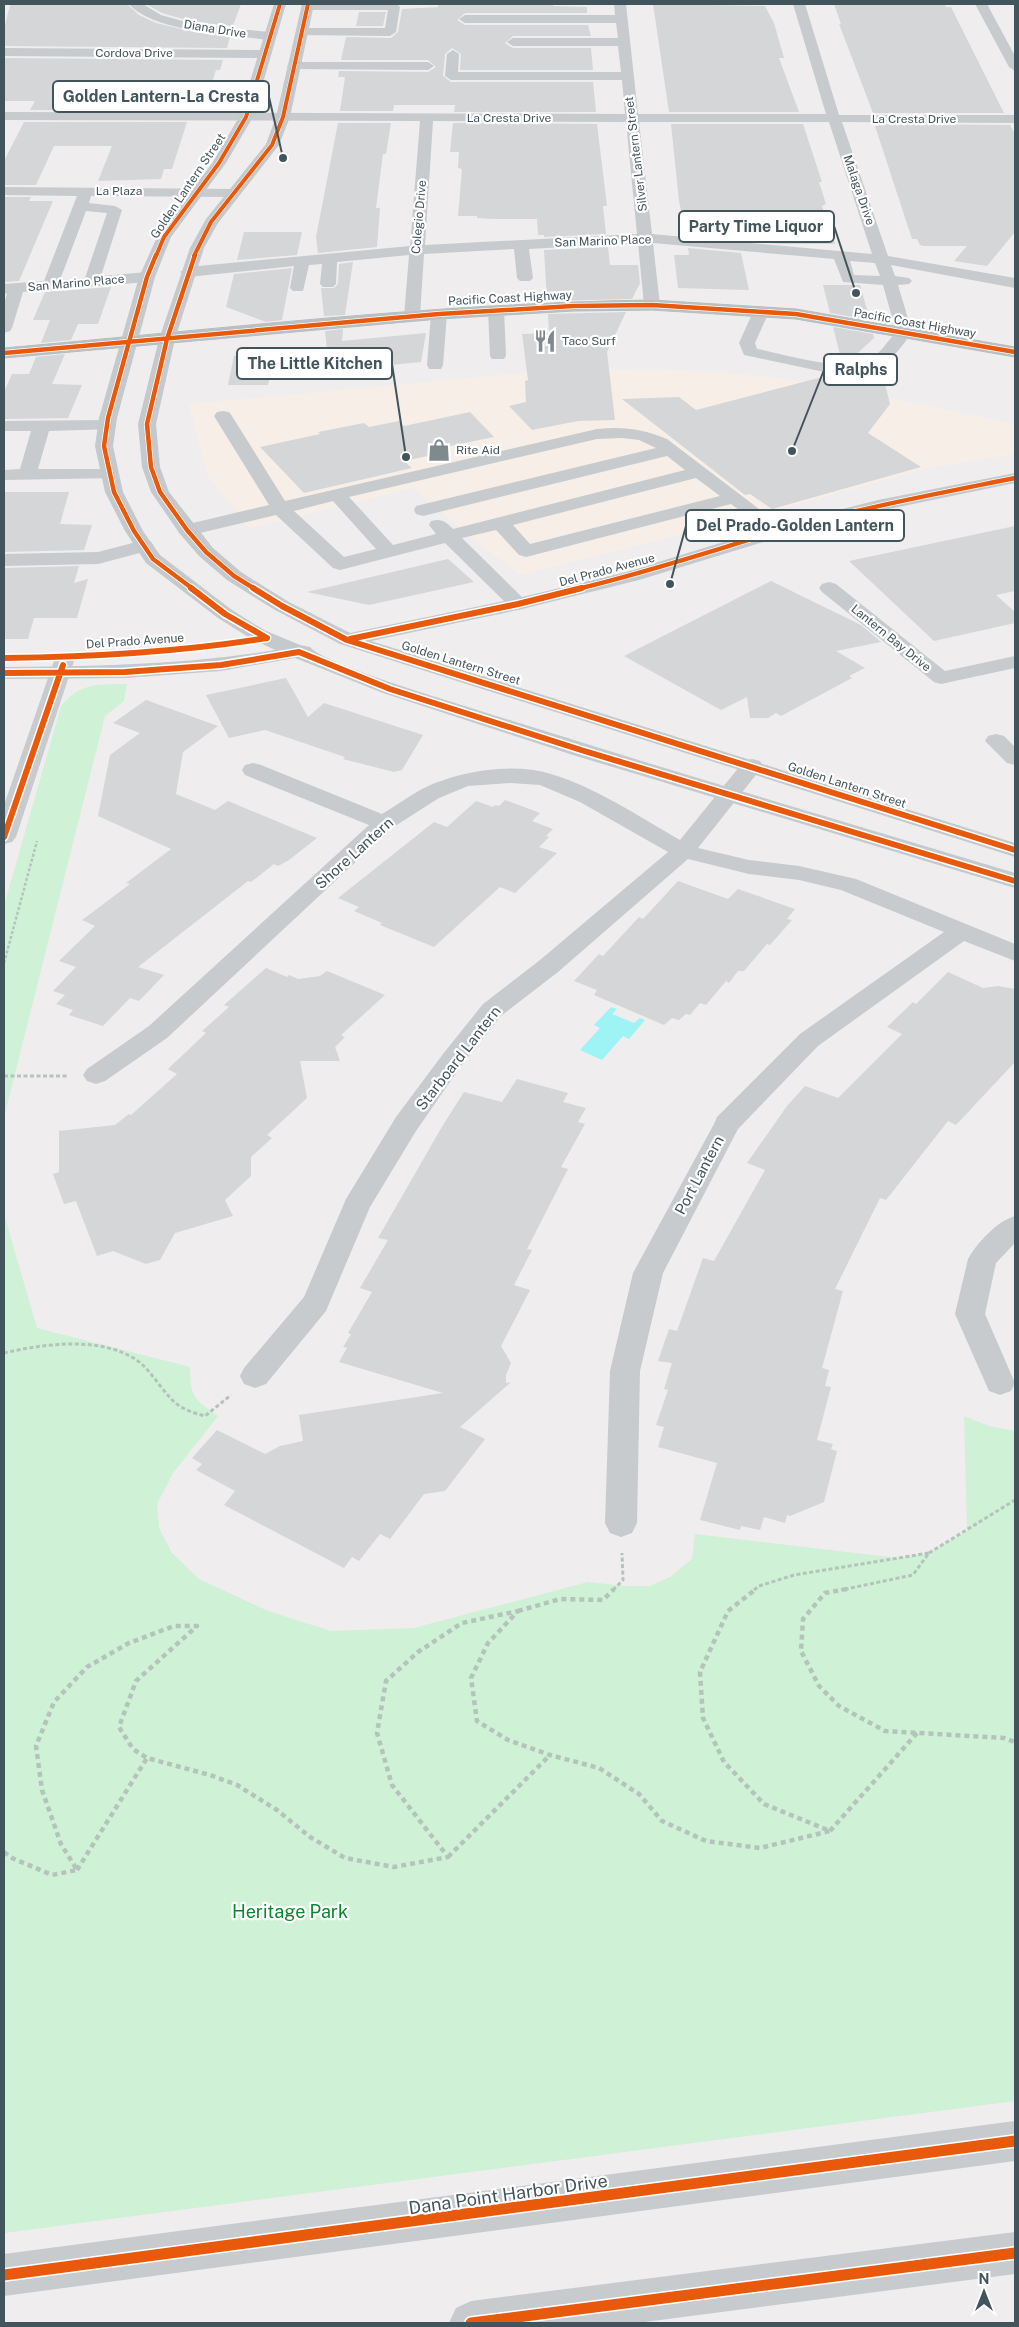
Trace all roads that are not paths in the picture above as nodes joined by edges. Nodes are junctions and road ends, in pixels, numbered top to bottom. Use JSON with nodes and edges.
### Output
{"nodes":[{"id":1,"x":135,"y":4,"type":"edge"},
{"id":2,"x":280,"y":4,"type":"edge"},
{"id":3,"x":620,"y":4,"type":"edge"},
{"id":4,"x":799,"y":4,"type":"edge"},
{"id":5,"x":981,"y":4,"type":"edge"},
{"id":6,"x":308,"y":5,"type":"edge"},
{"id":7,"x":465,"y":19,"type":"dead end"},
{"id":8,"x":621,"y":19,"type":"junction"},
{"id":9,"x":302,"y":32,"type":"junction"},
{"id":10,"x":270,"y":36,"type":"junction"},
{"id":11,"x":514,"y":42,"type":"dead end"},
{"id":12,"x":624,"y":42,"type":"junction"},
{"id":13,"x":453,"y":54,"type":"dead end"},
{"id":14,"x":272,"y":55,"type":"junction"},
{"id":15,"x":8,"y":56,"type":"edge"},
{"id":16,"x":428,"y":66,"type":"dead end"},
{"id":17,"x":1015,"y":67,"type":"edge"},
{"id":18,"x":292,"y":72,"type":"junction"},
{"id":19,"x":627,"y":76,"type":"junction"},
{"id":20,"x":4,"y":116,"type":"edge"},
{"id":21,"x":246,"y":117,"type":"junction"},
{"id":22,"x":283,"y":117,"type":"junction"},
{"id":23,"x":427,"y":118,"type":"junction"},
{"id":24,"x":632,"y":118,"type":"junction"},
{"id":25,"x":834,"y":119,"type":"junction"},
{"id":26,"x":1015,"y":119,"type":"edge"},
{"id":27,"x":4,"y":191,"type":"edge"},
{"id":28,"x":86,"y":191,"type":"junction"},
{"id":29,"x":198,"y":191,"type":"junction"},
{"id":30,"x":234,"y":193,"type":"junction"},
{"id":31,"x":80,"y":206,"type":"junction"},
{"id":32,"x":646,"y":238,"type":"junction"},
{"id":33,"x":521,"y":244,"type":"junction"},
{"id":34,"x":416,"y":250,"type":"junction"},
{"id":35,"x":841,"y":256,"type":"junction"},
{"id":36,"x":330,"y":258,"type":"junction"},
{"id":37,"x":882,"y":259,"type":"junction"},
{"id":38,"x":302,"y":261,"type":"junction"},
{"id":39,"x":188,"y":272,"type":"junction"},
{"id":40,"x":147,"y":277,"type":"junction"},
{"id":41,"x":525,"y":278,"type":"dead end"},
{"id":42,"x":889,"y":280,"type":"junction"},
{"id":43,"x":915,"y":281,"type":"dead end"},
{"id":44,"x":91,"y":282,"type":"junction"},
{"id":45,"x":328,"y":284,"type":"dead end"},
{"id":46,"x":1015,"y":284,"type":"edge"},
{"id":47,"x":50,"y":285,"type":"junction"},
{"id":48,"x":298,"y":288,"type":"dead end"},
{"id":49,"x":10,"y":289,"type":"edge"},
{"id":50,"x":652,"y":305,"type":"junction"},
{"id":51,"x":496,"y":310,"type":"junction"},
{"id":52,"x":761,"y":312,"type":"junction"},
{"id":53,"x":439,"y":314,"type":"junction"},
{"id":54,"x":412,"y":316,"type":"junction"},
{"id":55,"x":4,"y":328,"type":"edge"},
{"id":56,"x":904,"y":332,"type":"junction"},
{"id":57,"x":167,"y":339,"type":"junction"},
{"id":58,"x":129,"y":342,"type":"junction"},
{"id":59,"x":1015,"y":352,"type":"edge"},
{"id":60,"x":4,"y":353,"type":"edge"},
{"id":61,"x":498,"y":356,"type":"dead end"},
{"id":62,"x":435,"y":364,"type":"dead end"},
{"id":63,"x":223,"y":416,"type":"dead end"},
{"id":64,"x":42,"y":425,"type":"junction"},
{"id":65,"x":108,"y":425,"type":"junction"},
{"id":66,"x":4,"y":426,"type":"edge"},
{"id":67,"x":669,"y":450,"type":"junction"},
{"id":68,"x":698,"y":472,"type":"junction"},
{"id":69,"x":110,"y":474,"type":"junction"},
{"id":70,"x":4,"y":475,"type":"edge"},
{"id":71,"x":27,"y":475,"type":"junction"},
{"id":72,"x":1015,"y":478,"type":"edge"},
{"id":73,"x":394,"y":481,"type":"junction"},
{"id":74,"x":337,"y":495,"type":"junction"},
{"id":75,"x":732,"y":498,"type":"junction"},
{"id":76,"x":280,"y":508,"type":"junction"},
{"id":77,"x":423,"y":510,"type":"junction"},
{"id":78,"x":500,"y":522,"type":"junction"},
{"id":79,"x":187,"y":530,"type":"junction"},
{"id":80,"x":779,"y":531,"type":"junction"},
{"id":81,"x":449,"y":536,"type":"junction"},
{"id":82,"x":144,"y":546,"type":"junction"},
{"id":83,"x":388,"y":551,"type":"junction"},
{"id":84,"x":4,"y":560,"type":"edge"},
{"id":85,"x":830,"y":588,"type":"dead end"},
{"id":86,"x":518,"y":604,"type":"junction"},
{"id":87,"x":267,"y":638,"type":"junction"},
{"id":88,"x":347,"y":640,"type":"junction"},
{"id":89,"x":299,"y":652,"type":"junction"},
{"id":90,"x":4,"y":658,"type":"edge"},
{"id":91,"x":1015,"y":662,"type":"edge"},
{"id":92,"x":63,"y":665,"type":"junction"},
{"id":93,"x":4,"y":673,"type":"edge"},
{"id":94,"x":996,"y":741,"type":"dead end"},
{"id":95,"x":1015,"y":758,"type":"edge"},
{"id":96,"x":752,"y":766,"type":"junction"},
{"id":97,"x":253,"y":770,"type":"dead end"},
{"id":98,"x":11,"y":795,"type":"edge"},
{"id":99,"x":731,"y":795,"type":"junction"},
{"id":100,"x":384,"y":823,"type":"junction"},
{"id":101,"x":4,"y":837,"type":"edge"},
{"id":102,"x":1015,"y":850,"type":"edge"},
{"id":103,"x":684,"y":851,"type":"junction"},
{"id":104,"x":1015,"y":881,"type":"edge"},
{"id":105,"x":962,"y":931,"type":"junction"},
{"id":106,"x":1015,"y":953,"type":"edge"},
{"id":107,"x":96,"y":1075,"type":"road end"},
{"id":108,"x":1015,"y":1226,"type":"edge"},
{"id":109,"x":255,"y":1376,"type":"road end"},
{"id":110,"x":1000,"y":1383,"type":"dead end"},
{"id":111,"x":621,"y":1523,"type":"road end"},
{"id":112,"x":1015,"y":2142,"type":"edge"},
{"id":113,"x":1015,"y":2254,"type":"edge"},
{"id":114,"x":4,"y":2275,"type":"edge"},
{"id":115,"x":471,"y":2323,"type":"edge"}],
"edges":[{"from":1,"to":10,"type":"street","name":"Diana Drive"},
{"from":2,"to":10,"type":"main road","name":"Golden Lantern Street"},
{"from":3,"to":8,"type":"street","name":"Silver Lantern Street"},
{"from":4,"to":25,"type":"street","name":"Malaga Drive"},
{"from":5,"to":17,"type":"street"},
{"from":6,"to":9,"type":"main road","name":"Golden Lantern Street"},
{"from":6,"to":9,"type":"street"},
{"from":7,"to":8,"type":"street"},
{"from":8,"to":12,"type":"street","name":"Silver Lantern Street"},
{"from":9,"to":18,"type":"main road","name":"Golden Lantern Street"},
{"from":10,"to":14,"type":"main road","name":"Golden Lantern Street"},
{"from":10,"to":18,"type":"main road"},
{"from":11,"to":12,"type":"street"},
{"from":12,"to":19,"type":"street","name":"Silver Lantern Street"},
{"from":13,"to":19,"type":"street"},
{"from":14,"to":15,"type":"street","name":"Cordova Drive"},
{"from":14,"to":21,"type":"main road","name":"Golden Lantern Street"},
{"from":16,"to":18,"type":"street"},
{"from":18,"to":22,"type":"main road","name":"Golden Lantern Street"},
{"from":19,"to":24,"type":"street","name":"Silver Lantern Street"},
{"from":20,"to":21,"type":"street","name":"La Cresta Drive"},
{"from":21,"to":22,"type":"street","name":"La Cresta Drive"},
{"from":21,"to":29,"type":"main road","name":"Golden Lantern Street"},
{"from":22,"to":23,"type":"street","name":"La Cresta Drive"},
{"from":22,"to":30,"type":"main road","name":"Golden Lantern Street"},
{"from":23,"to":24,"type":"street","name":"La Cresta Drive"},
{"from":23,"to":34,"type":"street","name":"Colegio Drive"},
{"from":24,"to":25,"type":"street","name":"La Cresta Drive"},
{"from":24,"to":32,"type":"street","name":"Silver Lantern Street"},
{"from":25,"to":26,"type":"street","name":"La Cresta Drive"},
{"from":25,"to":37,"type":"street","name":"Malaga Drive"},
{"from":27,"to":28,"type":"street","name":"La Plaza"},
{"from":28,"to":29,"type":"street","name":"La Plaza"},
{"from":28,"to":31,"type":"street"},
{"from":29,"to":30,"type":"street","name":"La Plaza"},
{"from":29,"to":40,"type":"main road","name":"Golden Lantern Street"},
{"from":30,"to":39,"type":"main road","name":"Golden Lantern Street"},
{"from":31,"to":44,"type":"street"},
{"from":31,"to":47,"type":"street"},
{"from":32,"to":33,"type":"street","name":"San Marino Place"},
{"from":32,"to":35,"type":"street","name":"San Marino Place"},
{"from":32,"to":50,"type":"street","name":"Silver Lantern Street"},
{"from":33,"to":34,"type":"street","name":"San Marino Place"},
{"from":33,"to":41,"type":"street"},
{"from":34,"to":36,"type":"street","name":"San Marino Place"},
{"from":34,"to":54,"type":"street","name":"Colegio Drive"},
{"from":35,"to":37,"type":"street","name":"San Marino Place"},
{"from":35,"to":42,"type":"street"},
{"from":36,"to":38,"type":"street","name":"San Marino Place"},
{"from":36,"to":45,"type":"street"},
{"from":37,"to":42,"type":"street","name":"Malaga Drive"},
{"from":37,"to":46,"type":"street","name":"San Marino Place"},
{"from":38,"to":39,"type":"street","name":"San Marino Place"},
{"from":38,"to":48,"type":"street"},
{"from":39,"to":57,"type":"main road","name":"Golden Lantern Street"},
{"from":40,"to":44,"type":"street","name":"San Marino Place"},
{"from":40,"to":58,"type":"main road","name":"Golden Lantern Street"},
{"from":42,"to":43,"type":"street"},
{"from":42,"to":56,"type":"street","name":"Malaga Drive"},
{"from":44,"to":47,"type":"street","name":"San Marino Place"},
{"from":47,"to":49,"type":"street","name":"San Marino Place"},
{"from":49,"to":55,"type":"street"},
{"from":50,"to":51,"type":"highway","name":"Pacific Coast Highway"},
{"from":50,"to":52,"type":"highway","name":"Pacific Coast Highway"},
{"from":51,"to":53,"type":"highway","name":"Pacific Coast Highway"},
{"from":51,"to":61,"type":"street"},
{"from":52,"to":56,"type":"highway","name":"Pacific Coast Highway"},
{"from":52,"to":56,"type":"street"},
{"from":53,"to":54,"type":"highway","name":"Pacific Coast Highway"},
{"from":53,"to":62,"type":"street"},
{"from":54,"to":57,"type":"highway","name":"Pacific Coast Highway"},
{"from":56,"to":59,"type":"highway","name":"Pacific Coast Highway"},
{"from":57,"to":58,"type":"highway","name":"Pacific Coast Highway"},
{"from":57,"to":79,"type":"main road","name":"Golden Lantern Street"},
{"from":58,"to":60,"type":"highway","name":"Pacific Coast Highway"},
{"from":58,"to":65,"type":"main road","name":"Golden Lantern Street"},
{"from":63,"to":76,"type":"street"},
{"from":64,"to":65,"type":"street"},
{"from":64,"to":66,"type":"street"},
{"from":64,"to":71,"type":"street"},
{"from":65,"to":69,"type":"main road","name":"Golden Lantern Street"},
{"from":67,"to":68,"type":"street"},
{"from":67,"to":73,"type":"street"},
{"from":67,"to":77,"type":"street"},
{"from":68,"to":75,"type":"street"},
{"from":68,"to":78,"type":"street"},
{"from":69,"to":71,"type":"street"},
{"from":69,"to":82,"type":"main road","name":"Golden Lantern Street"},
{"from":70,"to":71,"type":"street"},
{"from":72,"to":80,"type":"main road","name":"Del Prado Avenue"},
{"from":73,"to":74,"type":"street"},
{"from":73,"to":77,"type":"street"},
{"from":74,"to":76,"type":"street"},
{"from":74,"to":83,"type":"street"},
{"from":75,"to":78,"type":"street"},
{"from":75,"to":80,"type":"street"},
{"from":76,"to":79,"type":"street"},
{"from":76,"to":83,"type":"street"},
{"from":77,"to":81,"type":"street"},
{"from":78,"to":81,"type":"street"},
{"from":79,"to":88,"type":"main road","name":"Golden Lantern Street"},
{"from":80,"to":86,"type":"main road","name":"Del Prado Avenue"},
{"from":81,"to":83,"type":"street"},
{"from":81,"to":86,"type":"street"},
{"from":82,"to":84,"type":"street"},
{"from":82,"to":87,"type":"main road","name":"Golden Lantern Street"},
{"from":85,"to":91,"type":"street","name":"Lantern Bay Drive"},
{"from":86,"to":88,"type":"main road","name":"Del Prado Avenue"},
{"from":87,"to":88,"type":"main road","name":"Del Prado Avenue"},
{"from":87,"to":89,"type":"main road","name":"Golden Lantern Street"},
{"from":87,"to":92,"type":"main road","name":"Del Prado Avenue"},
{"from":88,"to":89,"type":"main road","name":"Del Prado Avenue"},
{"from":88,"to":96,"type":"main road","name":"Golden Lantern Street"},
{"from":89,"to":92,"type":"main road","name":"Del Prado Avenue"},
{"from":89,"to":99,"type":"main road","name":"Golden Lantern Street"},
{"from":90,"to":92,"type":"main road","name":"Del Prado Avenue"},
{"from":92,"to":93,"type":"main road","name":"Del Prado Avenue"},
{"from":92,"to":98,"type":"street"},
{"from":94,"to":95,"type":"street"},
{"from":96,"to":99,"type":"street","name":"Starboard Lantern"},
{"from":96,"to":102,"type":"main road","name":"Golden Lantern Street"},
{"from":97,"to":100,"type":"street"},
{"from":98,"to":101,"type":"street"},
{"from":99,"to":103,"type":"street","name":"Starboard Lantern"},
{"from":99,"to":104,"type":"main road","name":"Golden Lantern Street"},
{"from":100,"to":103,"type":"street","name":"Shore Lantern"},
{"from":100,"to":107,"type":"street","name":"Shore Lantern"},
{"from":103,"to":105,"type":"street","name":"Shore Lantern"},
{"from":103,"to":109,"type":"street","name":"Starboard Lantern"},
{"from":105,"to":106,"type":"street","name":"Shore Lantern"},
{"from":105,"to":111,"type":"street","name":"Port Lantern"},
{"from":108,"to":110,"type":"street"},
{"from":112,"to":114,"type":"street","name":"Dana Point Harbor Drive"},
{"from":113,"to":115,"type":"street"}]}
